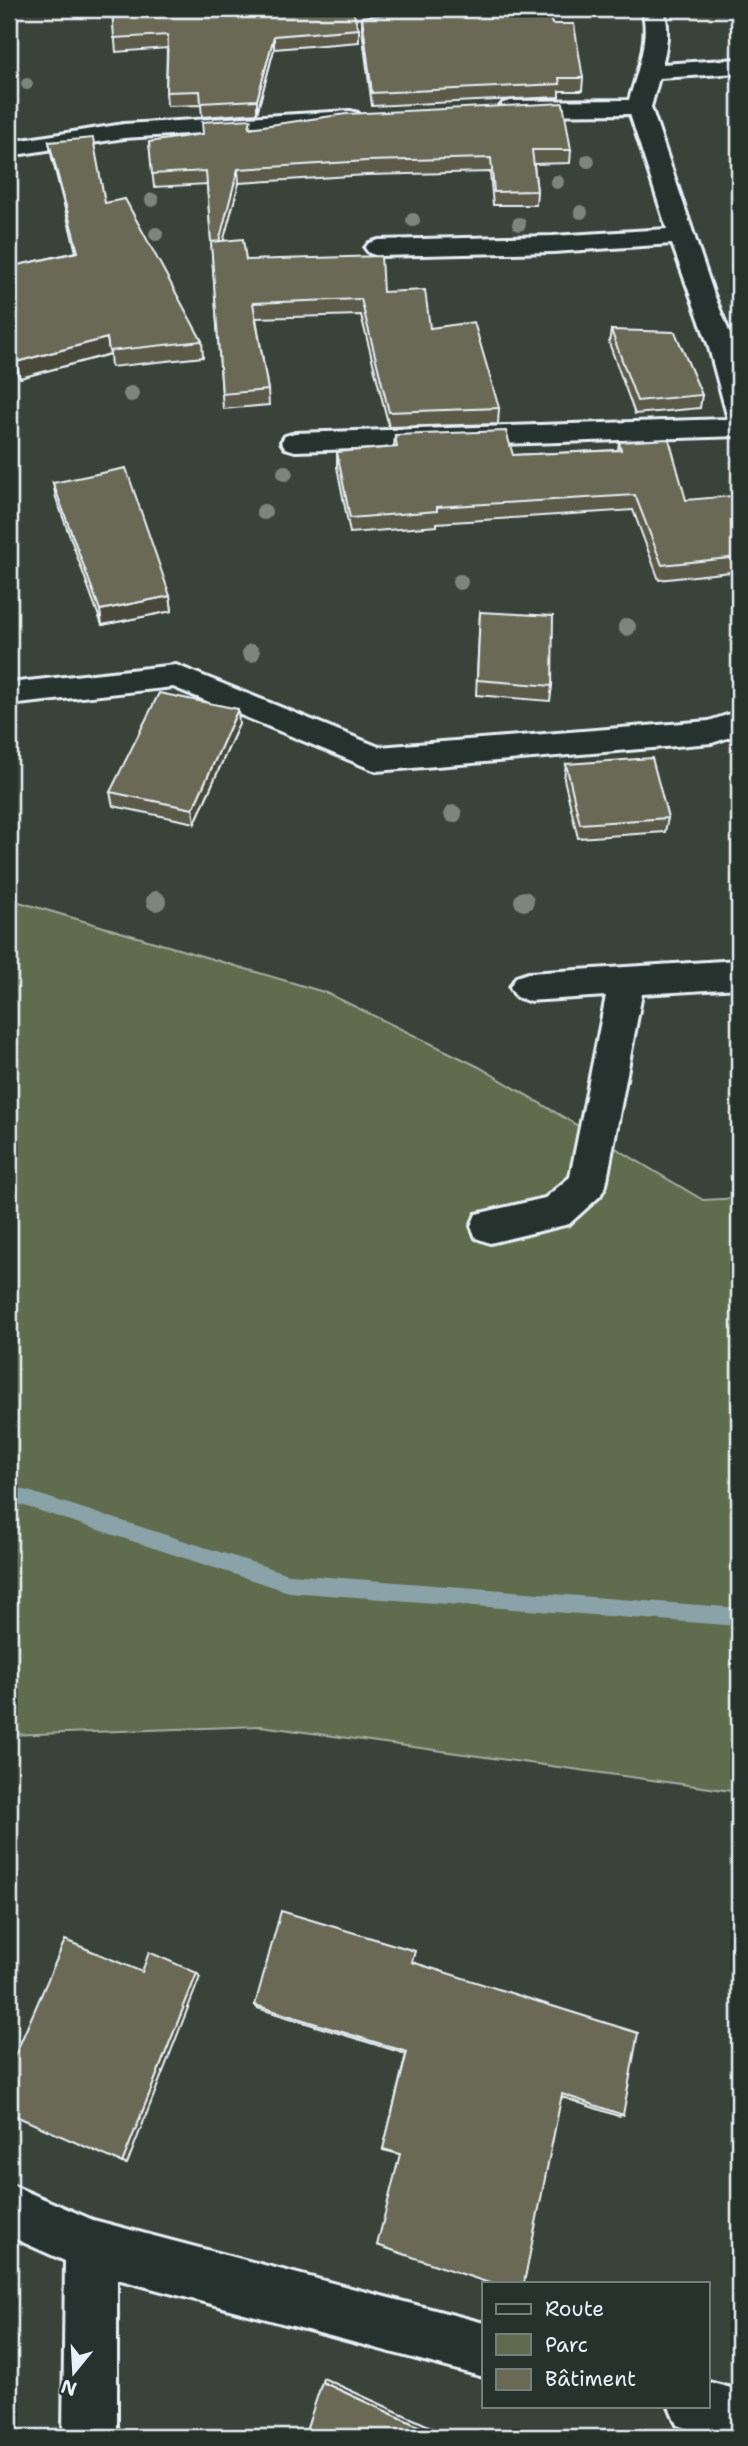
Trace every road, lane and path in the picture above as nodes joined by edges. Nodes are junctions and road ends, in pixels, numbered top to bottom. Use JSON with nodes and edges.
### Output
{"nodes":[{"id":1,"x":652,"y":9,"type":"edge"},
{"id":2,"x":739,"y":66,"type":"edge"},
{"id":3,"x":648,"y":72,"type":"junction"},
{"id":4,"x":639,"y":107,"type":"junction"},
{"id":5,"x":493,"y":109,"type":"edge"},
{"id":6,"x":369,"y":116,"type":"edge"},
{"id":7,"x":9,"y":149,"type":"edge"},
{"id":8,"x":681,"y":236,"type":"junction"},
{"id":9,"x":378,"y":248,"type":"dead end"},
{"id":10,"x":739,"y":415,"type":"edge"},
{"id":11,"x":739,"y":427,"type":"edge"},
{"id":12,"x":295,"y":442,"type":"dead end"},
{"id":13,"x":9,"y":694,"type":"edge"},
{"id":14,"x":739,"y":722,"type":"edge"},
{"id":15,"x":739,"y":974,"type":"edge"},
{"id":16,"x":627,"y":981,"type":"junction"},
{"id":17,"x":528,"y":987,"type":"dead end"},
{"id":18,"x":491,"y":1226,"type":"dead end"},
{"id":19,"x":9,"y":2210,"type":"edge"},
{"id":20,"x":91,"y":2246,"type":"junction"},
{"id":21,"x":482,"y":2349,"type":"edge"},
{"id":22,"x":704,"y":2408,"type":"edge"},
{"id":23,"x":739,"y":2417,"type":"edge"},
{"id":24,"x":90,"y":2437,"type":"edge"}],
"edges":[{"from":1,"to":3,"type":"street"},
{"from":2,"to":3,"type":"street"},
{"from":3,"to":4,"type":"street"},
{"from":4,"to":5,"type":"street"},
{"from":4,"to":8,"type":"street"},
{"from":6,"to":7,"type":"street"},
{"from":8,"to":9,"type":"street"},
{"from":8,"to":10,"type":"street"},
{"from":11,"to":12,"type":"street"},
{"from":13,"to":14,"type":"street"},
{"from":15,"to":16,"type":"street"},
{"from":16,"to":17,"type":"street"},
{"from":16,"to":18,"type":"street"},
{"from":19,"to":20,"type":"street"},
{"from":20,"to":21,"type":"street"},
{"from":20,"to":24,"type":"street"},
{"from":22,"to":23,"type":"street"}]}
